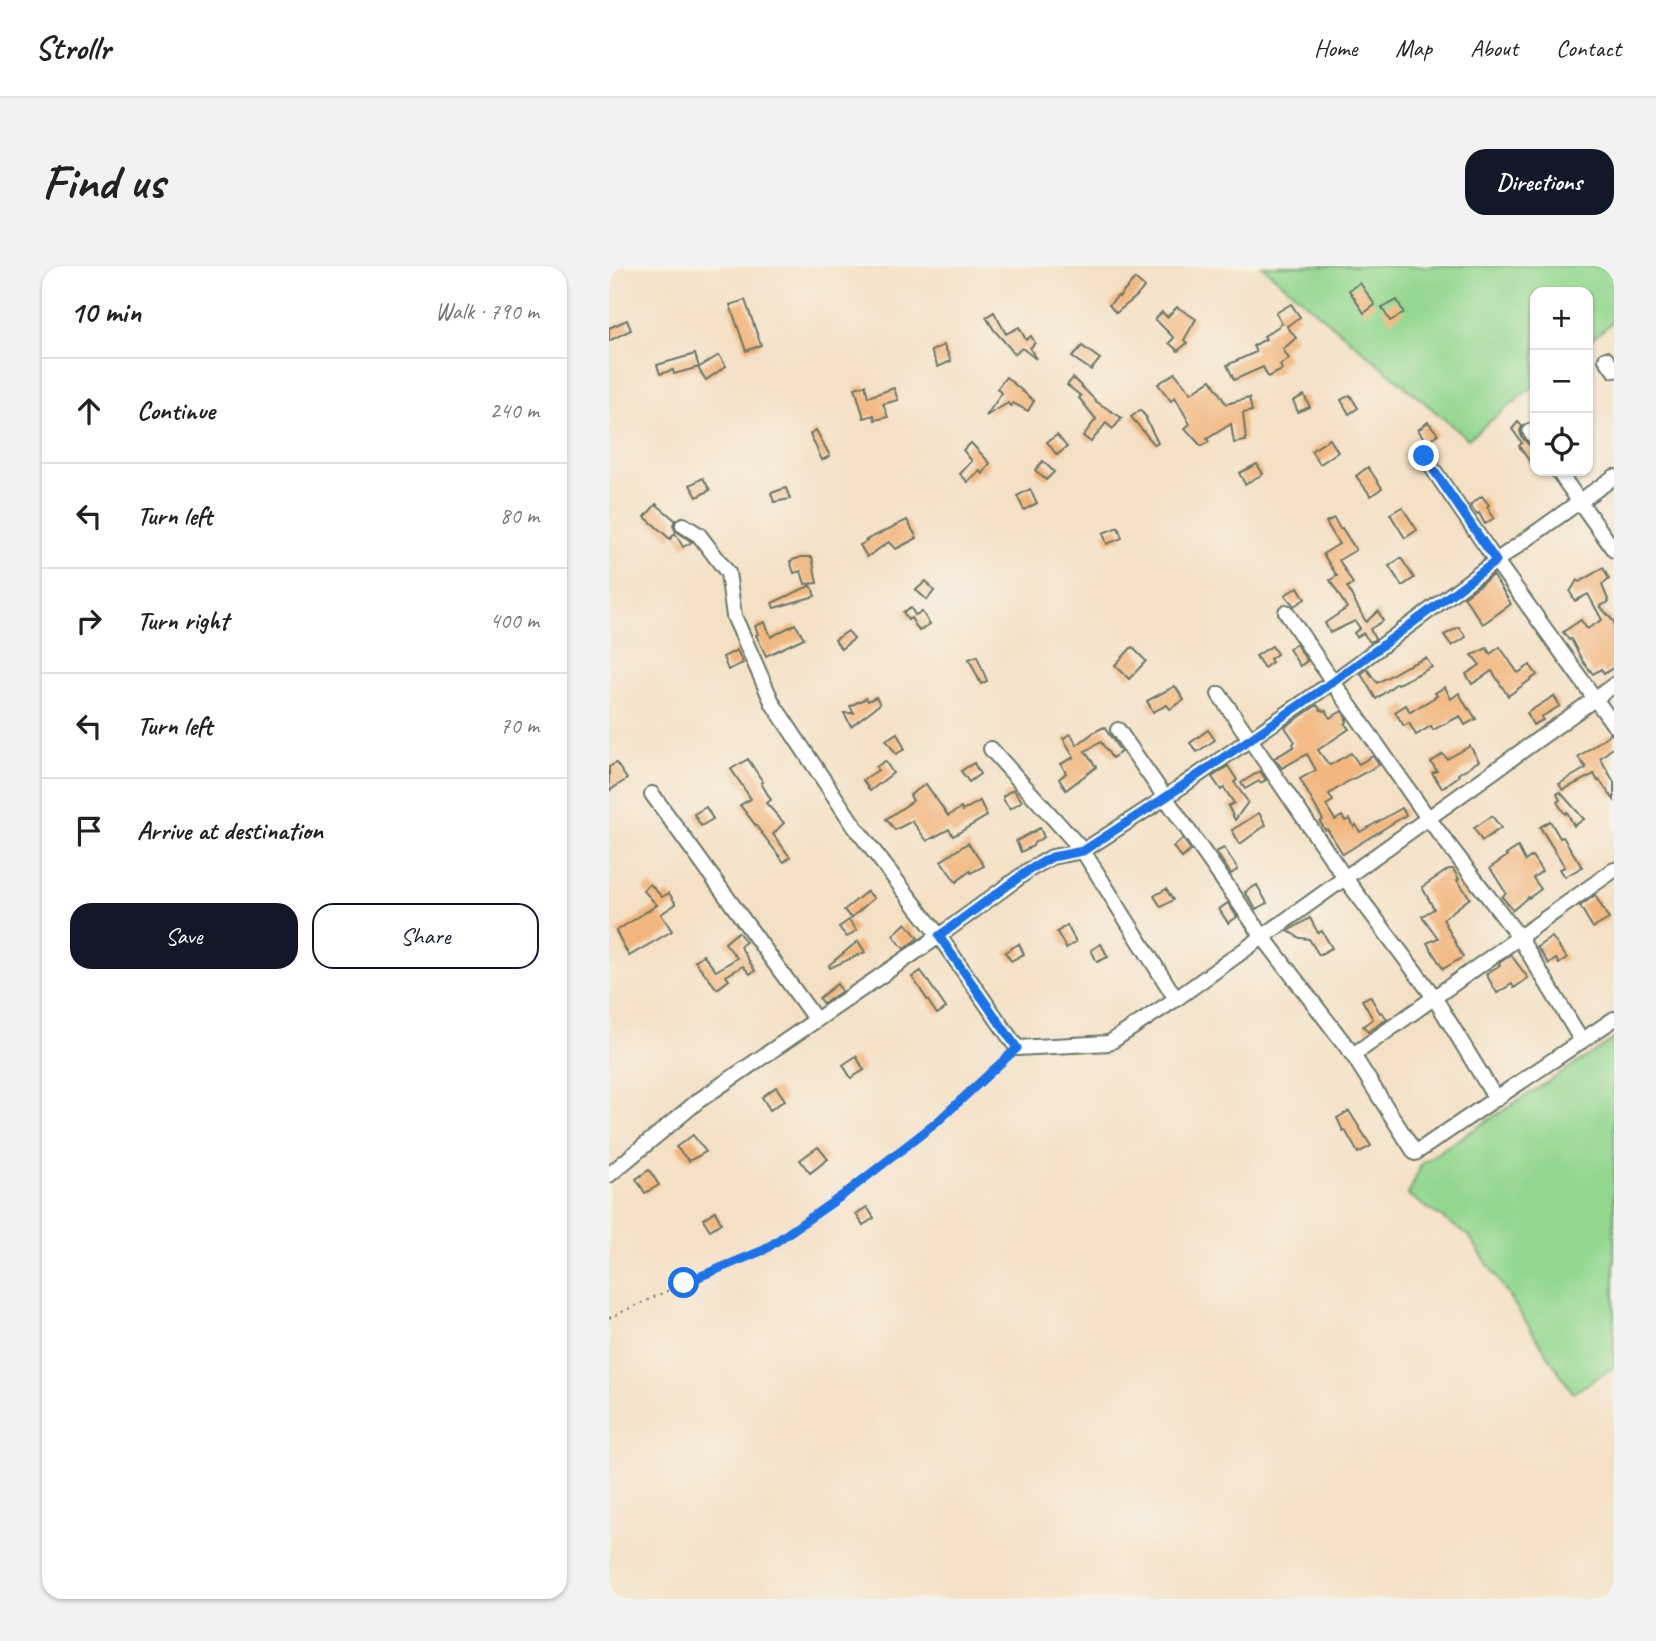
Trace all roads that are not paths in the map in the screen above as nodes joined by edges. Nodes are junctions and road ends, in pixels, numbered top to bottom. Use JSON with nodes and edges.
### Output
{"nodes":[{"id":1,"x":1424,"y":456,"type":"dead end"},
{"id":2,"x":1561,"y":476,"type":"edge"},
{"id":3,"x":1614,"y":477,"type":"edge"},
{"id":4,"x":1579,"y":502,"type":"junction"},
{"id":5,"x":683,"y":525,"type":"dead end"},
{"id":6,"x":1614,"y":551,"type":"edge"},
{"id":7,"x":1496,"y":561,"type":"junction"},
{"id":8,"x":1286,"y":612,"type":"dead end"},
{"id":9,"x":1333,"y":682,"type":"junction"},
{"id":10,"x":1614,"y":684,"type":"edge"},
{"id":11,"x":1219,"y":694,"type":"dead end"},
{"id":12,"x":1594,"y":699,"type":"junction"},
{"id":13,"x":1614,"y":725,"type":"edge"},
{"id":14,"x":1118,"y":730,"type":"dead end"},
{"id":15,"x":1250,"y":740,"type":"junction"},
{"id":16,"x":991,"y":749,"type":"dead end"},
{"id":17,"x":652,"y":794,"type":"dead end"},
{"id":18,"x":1166,"y":797,"type":"junction"},
{"id":19,"x":1428,"y":818,"type":"junction"},
{"id":20,"x":1083,"y":851,"type":"junction"},
{"id":21,"x":1614,"y":870,"type":"edge"},
{"id":22,"x":1345,"y":878,"type":"junction"},
{"id":23,"x":939,"y":936,"type":"junction"},
{"id":24,"x":1263,"y":937,"type":"junction"},
{"id":25,"x":1519,"y":937,"type":"junction"},
{"id":26,"x":1434,"y":997,"type":"junction"},
{"id":27,"x":1177,"y":999,"type":"junction"},
{"id":28,"x":1614,"y":1019,"type":"edge"},
{"id":29,"x":816,"y":1020,"type":"junction"},
{"id":30,"x":1582,"y":1041,"type":"junction"},
{"id":31,"x":1353,"y":1055,"type":"junction"},
{"id":32,"x":1496,"y":1099,"type":"junction"},
{"id":33,"x":609,"y":1175,"type":"edge"}],
"edges":[{"from":1,"to":7,"type":"street"},
{"from":2,"to":4,"type":"street"},
{"from":3,"to":4,"type":"street"},
{"from":4,"to":6,"type":"street"},
{"from":4,"to":7,"type":"street"},
{"from":5,"to":23,"type":"street"},
{"from":7,"to":9,"type":"street"},
{"from":7,"to":12,"type":"street"},
{"from":8,"to":9,"type":"street"},
{"from":9,"to":15,"type":"street"},
{"from":9,"to":19,"type":"street"},
{"from":10,"to":12,"type":"street"},
{"from":11,"to":15,"type":"street"},
{"from":12,"to":13,"type":"street"},
{"from":12,"to":19,"type":"street"},
{"from":14,"to":18,"type":"street"},
{"from":15,"to":18,"type":"street"},
{"from":15,"to":22,"type":"street"},
{"from":16,"to":20,"type":"street"},
{"from":17,"to":29,"type":"street"},
{"from":18,"to":20,"type":"street"},
{"from":18,"to":24,"type":"street"},
{"from":19,"to":22,"type":"street"},
{"from":19,"to":25,"type":"street"},
{"from":20,"to":23,"type":"street"},
{"from":20,"to":27,"type":"street"},
{"from":21,"to":25,"type":"street"},
{"from":22,"to":24,"type":"street"},
{"from":22,"to":26,"type":"street"},
{"from":23,"to":27,"type":"street"},
{"from":23,"to":29,"type":"street"},
{"from":24,"to":27,"type":"street"},
{"from":24,"to":31,"type":"street"},
{"from":25,"to":26,"type":"street"},
{"from":25,"to":30,"type":"street"},
{"from":26,"to":31,"type":"street"},
{"from":26,"to":32,"type":"street"},
{"from":28,"to":30,"type":"street"},
{"from":29,"to":33,"type":"street"},
{"from":30,"to":32,"type":"street"},
{"from":31,"to":32,"type":"street"}]}
